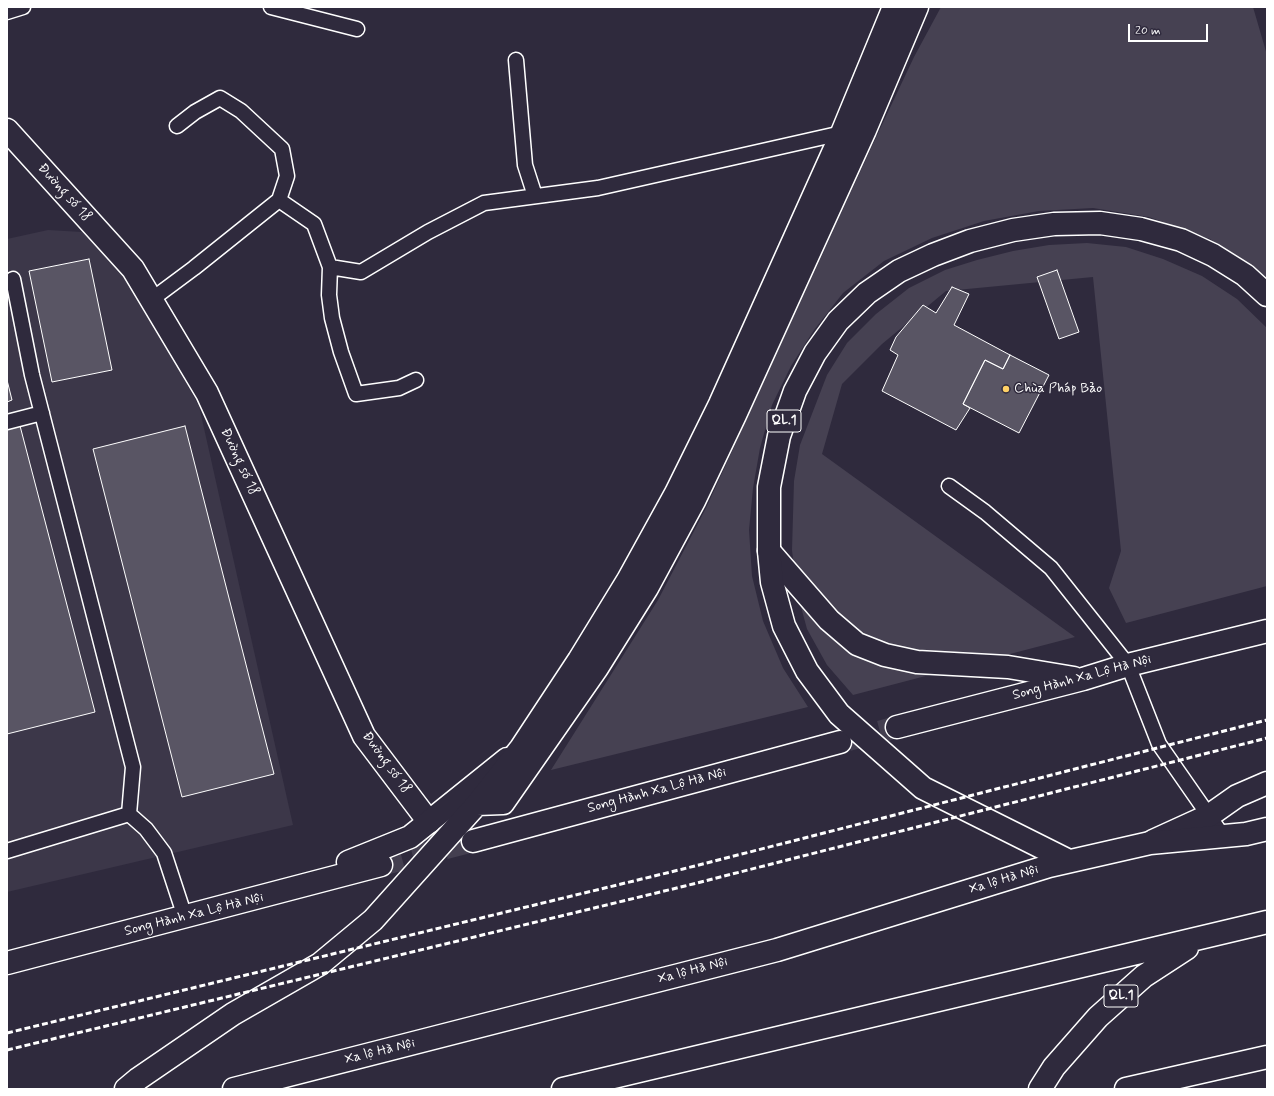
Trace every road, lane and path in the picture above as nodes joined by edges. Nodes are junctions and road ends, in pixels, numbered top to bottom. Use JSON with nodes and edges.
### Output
{"nodes":[{"id":1,"x":23,"y":7,"type":"edge"},
{"id":2,"x":271,"y":7,"type":"edge"},
{"id":3,"x":894,"y":7,"type":"edge"},
{"id":4,"x":917,"y":7,"type":"edge"},
{"id":5,"x":7,"y":12,"type":"edge"},
{"id":6,"x":357,"y":29,"type":"dead end"},
{"id":7,"x":516,"y":60,"type":"dead end"},
{"id":8,"x":177,"y":126,"type":"dead end"},
{"id":9,"x":7,"y":130,"type":"edge"},
{"id":10,"x":842,"y":133,"type":"junction"},
{"id":11,"x":535,"y":196,"type":"junction"},
{"id":12,"x":278,"y":200,"type":"junction"},
{"id":13,"x":330,"y":268,"type":"junction"},
{"id":14,"x":13,"y":279,"type":"dead end"},
{"id":15,"x":1267,"y":295,"type":"edge"},
{"id":16,"x":151,"y":300,"type":"junction"},
{"id":17,"x":416,"y":380,"type":"dead end"},
{"id":18,"x":42,"y":413,"type":"junction"},
{"id":19,"x":7,"y":422,"type":"edge"},
{"id":20,"x":949,"y":486,"type":"dead end"},
{"id":21,"x":769,"y":551,"type":"junction"},
{"id":22,"x":1267,"y":631,"type":"edge"},
{"id":23,"x":1128,"y":665,"type":"junction"},
{"id":24,"x":1083,"y":679,"type":"junction"},
{"id":25,"x":897,"y":727,"type":"tunnel mouth"},
{"id":26,"x":840,"y":742,"type":"tunnel mouth"},
{"id":27,"x":521,"y":748,"type":"junction"},
{"id":28,"x":1267,"y":782,"type":"edge"},
{"id":29,"x":477,"y":804,"type":"junction"},
{"id":30,"x":128,"y":814,"type":"junction"},
{"id":31,"x":1210,"y":815,"type":"junction"},
{"id":32,"x":429,"y":822,"type":"junction"},
{"id":33,"x":1267,"y":829,"type":"edge"},
{"id":34,"x":1223,"y":836,"type":"junction"},
{"id":35,"x":473,"y":840,"type":"tunnel mouth"},
{"id":36,"x":1150,"y":842,"type":"junction"},
{"id":37,"x":7,"y":851,"type":"edge"},
{"id":38,"x":1069,"y":861,"type":"junction"},
{"id":39,"x":381,"y":865,"type":"tunnel mouth"},
{"id":40,"x":262,"y":898,"type":"junction"},
{"id":41,"x":184,"y":917,"type":"junction"},
{"id":42,"x":1265,"y":924,"type":"edge"},
{"id":43,"x":1200,"y":939,"type":"junction"},
{"id":44,"x":7,"y":963,"type":"edge"},
{"id":45,"x":1267,"y":1057,"type":"edge"},
{"id":46,"x":126,"y":1089,"type":"edge"},
{"id":47,"x":234,"y":1089,"type":"edge"},
{"id":48,"x":563,"y":1089,"type":"edge"},
{"id":49,"x":1040,"y":1089,"type":"edge"},
{"id":50,"x":1126,"y":1089,"type":"edge"}],
"edges":[{"from":1,"to":5,"type":"lane"},
{"from":2,"to":6,"type":"lane"},
{"from":3,"to":10,"type":"main road"},
{"from":4,"to":29,"type":"main road"},
{"from":7,"to":11,"type":"lane"},
{"from":8,"to":12,"type":"lane"},
{"from":9,"to":16,"type":"main road","name":"Đường số 18"},
{"from":10,"to":11,"type":"lane"},
{"from":10,"to":27,"type":"main road"},
{"from":11,"to":13,"type":"lane"},
{"from":12,"to":13,"type":"lane"},
{"from":12,"to":16,"type":"lane"},
{"from":13,"to":17,"type":"lane"},
{"from":14,"to":18,"type":"lane"},
{"from":15,"to":21,"type":"main road","number":"QL.1"},
{"from":16,"to":32,"type":"main road","name":"Đường số 18"},
{"from":18,"to":19,"type":"lane"},
{"from":18,"to":30,"type":"lane"},
{"from":20,"to":23,"type":"lane"},
{"from":21,"to":24,"type":"main road"},
{"from":21,"to":38,"type":"main road","number":"QL.1"},
{"from":22,"to":23,"type":"main road","name":"Song Hành Xa Lộ Hà Nội"},
{"from":23,"to":24,"type":"main road","name":"Song Hành Xa Lộ Hà Nội"},
{"from":23,"to":31,"type":"lane"},
{"from":24,"to":25,"type":"main road","name":"Song Hành Xa Lộ Hà Nội"},
{"from":26,"to":35,"type":"main road","name":"Song Hành Xa Lộ Hà Nội"},
{"from":27,"to":29,"type":"main road"},
{"from":27,"to":32,"type":"main road"},
{"from":28,"to":31,"type":"main road","name":"Xa lộ Hà Nội"},
{"from":29,"to":46,"type":"main road"},
{"from":30,"to":37,"type":"lane"},
{"from":30,"to":41,"type":"lane"},
{"from":31,"to":34,"type":"lane"},
{"from":31,"to":36,"type":"main road","name":"Xa lộ Hà Nội"},
{"from":32,"to":40,"type":"main road"},
{"from":33,"to":34,"type":"main road","name":"Xa lộ Hà Nội"},
{"from":34,"to":36,"type":"main road","name":"Xa lộ Hà Nội"},
{"from":36,"to":38,"type":"main road","name":"Xa lộ Hà Nội"},
{"from":38,"to":47,"type":"main road","name":"Xa lộ Hà Nội"},
{"from":39,"to":40,"type":"main road","name":"Song Hành Xa Lộ Hà Nội"},
{"from":40,"to":41,"type":"main road","name":"Song Hành Xa Lộ Hà Nội"},
{"from":41,"to":44,"type":"main road","name":"Song Hành Xa Lộ Hà Nội"},
{"from":42,"to":43,"type":"main road","number":"QL.1"},
{"from":43,"to":48,"type":"main road"},
{"from":43,"to":49,"type":"main road","number":"QL.1"},
{"from":45,"to":50,"type":"main road"}]}
